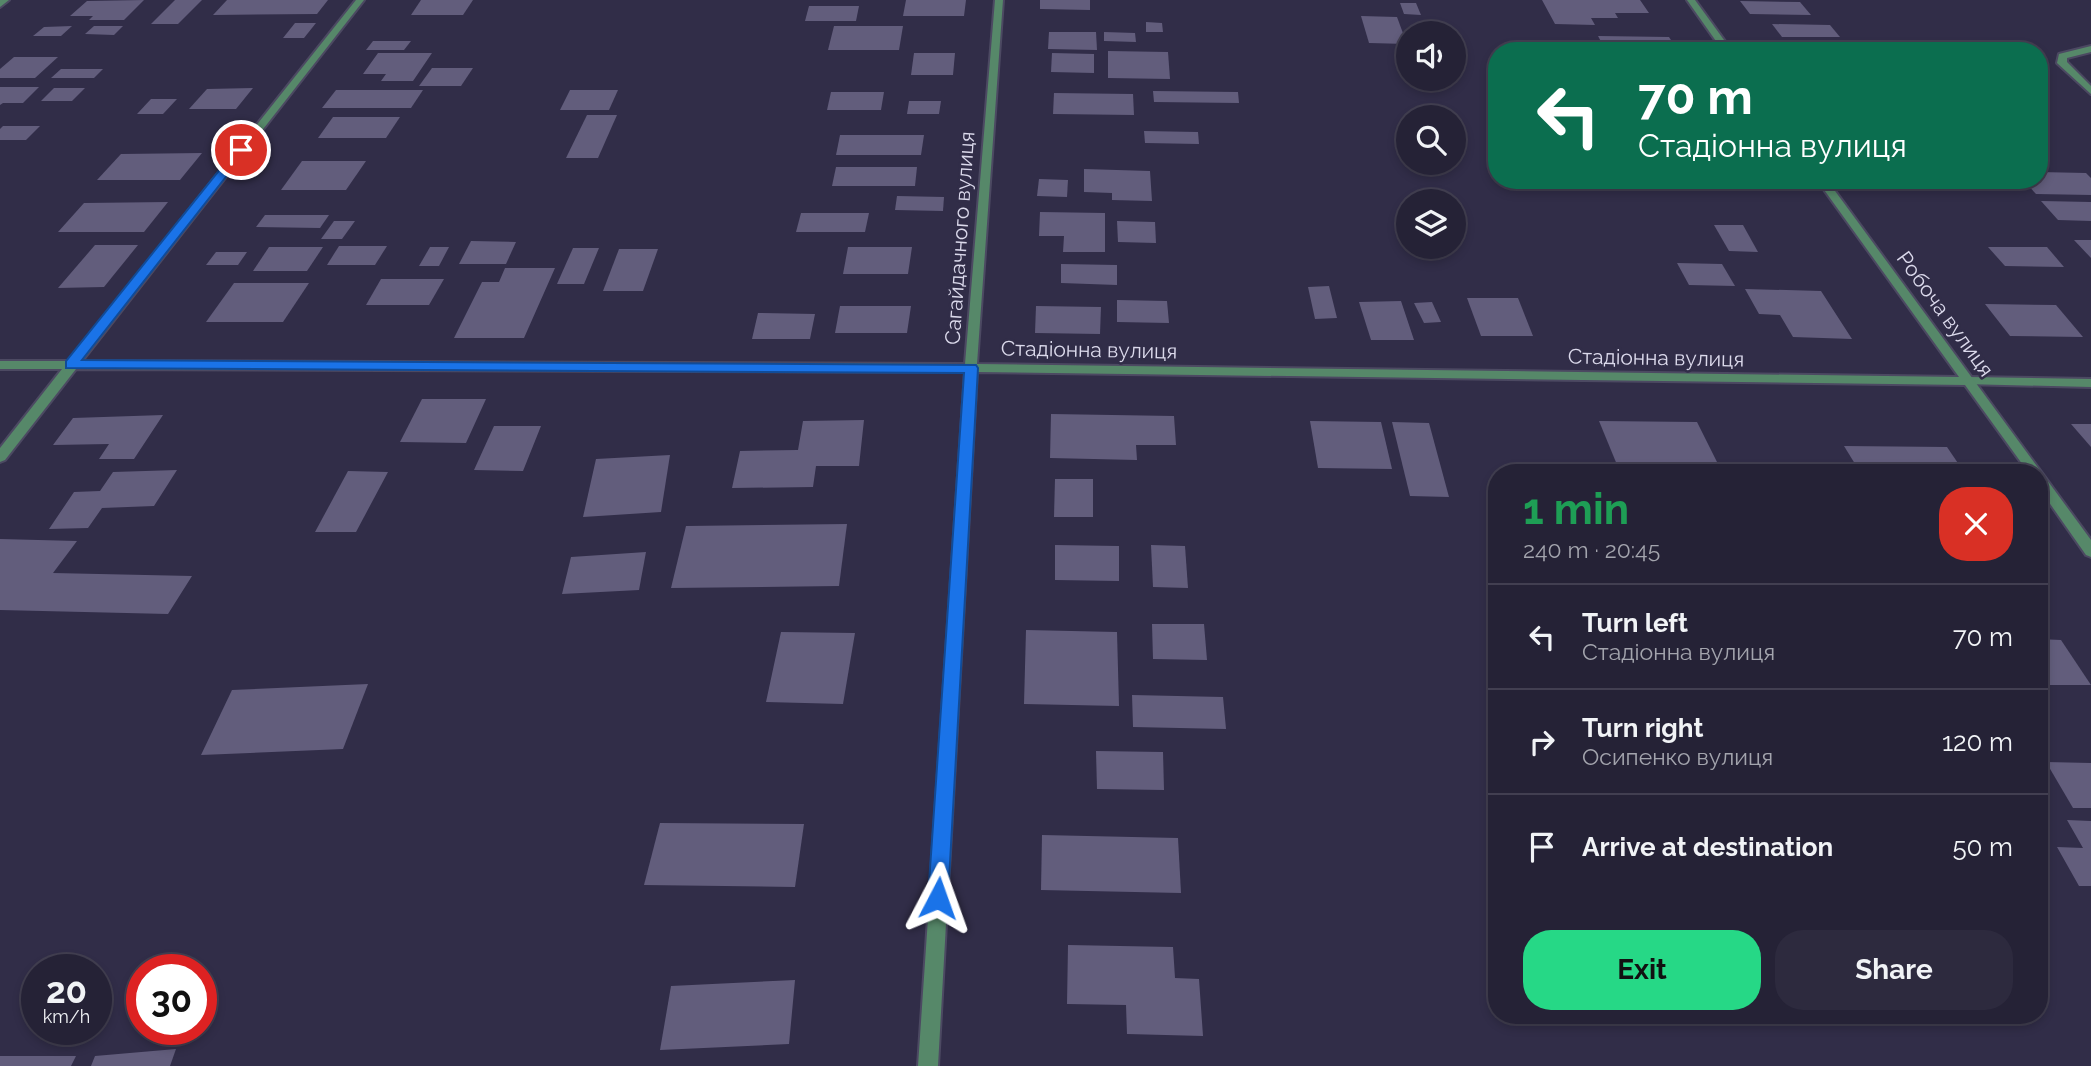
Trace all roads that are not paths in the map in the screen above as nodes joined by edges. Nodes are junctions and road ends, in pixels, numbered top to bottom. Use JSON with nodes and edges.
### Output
{"nodes":[{"id":1,"x":5,"y":0,"type":"edge"},
{"id":2,"x":360,"y":0,"type":"edge"},
{"id":3,"x":999,"y":0,"type":"edge"},
{"id":4,"x":1690,"y":0,"type":"edge"},
{"id":5,"x":0,"y":4,"type":"edge"},
{"id":6,"x":1721,"y":42,"type":"edge"},
{"id":7,"x":2091,"y":49,"type":"edge"},
{"id":8,"x":2091,"y":90,"type":"edge"},
{"id":9,"x":1829,"y":189,"type":"edge"},
{"id":10,"x":71,"y":364,"type":"junction"},
{"id":11,"x":0,"y":365,"type":"edge"},
{"id":12,"x":971,"y":368,"type":"junction"},
{"id":13,"x":1968,"y":381,"type":"junction"},
{"id":14,"x":2091,"y":383,"type":"edge"},
{"id":15,"x":0,"y":457,"type":"edge"},
{"id":16,"x":2029,"y":464,"type":"edge"},
{"id":17,"x":2048,"y":491,"type":"edge"},
{"id":18,"x":2091,"y":551,"type":"edge"},
{"id":19,"x":928,"y":1066,"type":"edge"}],
"edges":[{"from":1,"to":5,"type":"street"},
{"from":2,"to":10,"type":"street"},
{"from":3,"to":12,"type":"street","name":"Сагайдачного вулиця"},
{"from":4,"to":6,"type":"street"},
{"from":7,"to":8,"type":"street"},
{"from":9,"to":13,"type":"street","name":"Робоча вулиця"},
{"from":10,"to":11,"type":"street","name":"Стадіонна вулиця"},
{"from":10,"to":12,"type":"street","name":"Стадіонна вулиця"},
{"from":10,"to":15,"type":"street"},
{"from":12,"to":13,"type":"street","name":"Стадіонна вулиця"},
{"from":12,"to":19,"type":"street","name":"Сагайдачного вулиця"},
{"from":13,"to":14,"type":"street","name":"Стадіонна вулиця"},
{"from":13,"to":16,"type":"street","name":"Робоча вулиця"},
{"from":17,"to":18,"type":"street"}]}
